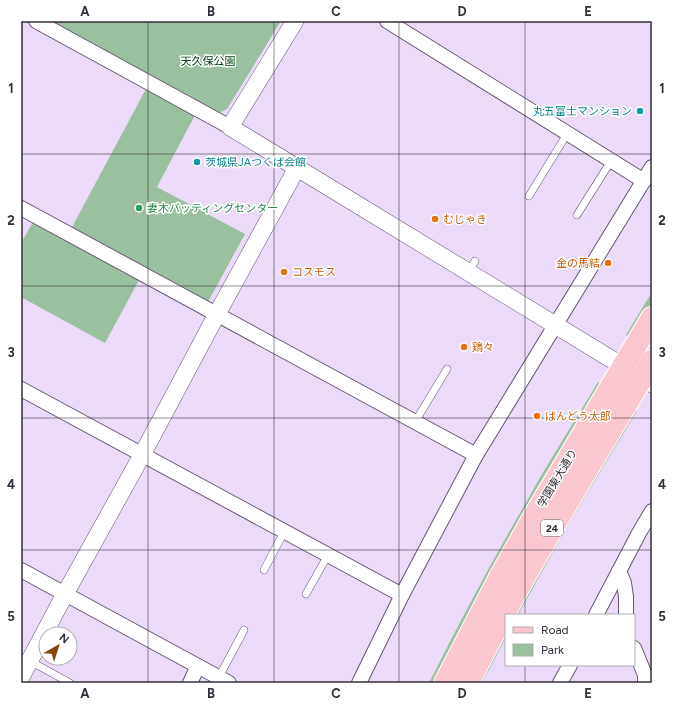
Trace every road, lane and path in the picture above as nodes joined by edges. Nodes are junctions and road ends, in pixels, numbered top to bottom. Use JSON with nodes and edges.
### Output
{"nodes":[{"id":1,"x":36,"y":21,"type":"edge"},
{"id":2,"x":295,"y":21,"type":"edge"},
{"id":3,"x":388,"y":21,"type":"edge"},
{"id":4,"x":230,"y":127,"type":"junction"},
{"id":5,"x":568,"y":134,"type":"junction"},
{"id":6,"x":611,"y":161,"type":"junction"},
{"id":7,"x":652,"y":167,"type":"edge"},
{"id":8,"x":298,"y":168,"type":"junction"},
{"id":9,"x":644,"y":181,"type":"junction"},
{"id":10,"x":529,"y":196,"type":"dead end"},
{"id":11,"x":21,"y":208,"type":"edge"},
{"id":12,"x":577,"y":215,"type":"dead end"},
{"id":13,"x":217,"y":314,"type":"junction"},
{"id":14,"x":652,"y":318,"type":"edge"},
{"id":15,"x":556,"y":325,"type":"junction"},
{"id":16,"x":623,"y":366,"type":"junction"},
{"id":17,"x":447,"y":369,"type":"dead end"},
{"id":18,"x":649,"y":374,"type":"edge"},
{"id":19,"x":21,"y":389,"type":"edge"},
{"id":20,"x":414,"y":422,"type":"junction"},
{"id":21,"x":142,"y":455,"type":"junction"},
{"id":22,"x":476,"y":455,"type":"junction"},
{"id":23,"x":652,"y":511,"type":"edge"},
{"id":24,"x":284,"y":532,"type":"junction"},
{"id":25,"x":646,"y":534,"type":"edge"},
{"id":26,"x":328,"y":555,"type":"junction"},
{"id":27,"x":21,"y":570,"type":"edge"},
{"id":28,"x":264,"y":570,"type":"dead end"},
{"id":29,"x":619,"y":571,"type":"junction"},
{"id":30,"x":65,"y":594,"type":"junction"},
{"id":31,"x":306,"y":594,"type":"dead end"},
{"id":32,"x":402,"y":596,"type":"junction"},
{"id":33,"x":597,"y":614,"type":"edge"},
{"id":34,"x":626,"y":614,"type":"edge"},
{"id":35,"x":244,"y":630,"type":"dead end"},
{"id":36,"x":635,"y":650,"type":"edge"},
{"id":37,"x":30,"y":661,"type":"junction"},
{"id":38,"x":198,"y":666,"type":"junction"},
{"id":39,"x":569,"y":666,"type":"edge"},
{"id":40,"x":21,"y":677,"type":"edge"},
{"id":41,"x":224,"y":680,"type":"edge"},
{"id":42,"x":70,"y":683,"type":"edge"},
{"id":43,"x":190,"y":683,"type":"edge"},
{"id":44,"x":359,"y":683,"type":"edge"},
{"id":45,"x":445,"y":683,"type":"edge"},
{"id":46,"x":468,"y":683,"type":"edge"},
{"id":47,"x":560,"y":683,"type":"edge"},
{"id":48,"x":645,"y":683,"type":"edge"}],
"edges":[{"from":1,"to":4,"type":"street"},
{"from":2,"to":4,"type":"street"},
{"from":3,"to":5,"type":"street"},
{"from":4,"to":8,"type":"street"},
{"from":5,"to":6,"type":"street"},
{"from":5,"to":10,"type":"lane"},
{"from":6,"to":9,"type":"street"},
{"from":6,"to":12,"type":"lane"},
{"from":7,"to":9,"type":"street"},
{"from":8,"to":13,"type":"street"},
{"from":8,"to":15,"type":"street"},
{"from":9,"to":15,"type":"street"},
{"from":11,"to":13,"type":"street"},
{"from":13,"to":20,"type":"street"},
{"from":13,"to":21,"type":"street"},
{"from":14,"to":16,"type":"main road","name":"学園東大通り","number":"24"},
{"from":15,"to":16,"type":"street"},
{"from":15,"to":22,"type":"street"},
{"from":16,"to":18,"type":"street"},
{"from":16,"to":45,"type":"main road","name":"学園東大通り","number":"24"},
{"from":17,"to":20,"type":"lane"},
{"from":18,"to":46,"type":"main road","name":"学園東大通り","number":"24"},
{"from":19,"to":21,"type":"street"},
{"from":20,"to":22,"type":"street"},
{"from":21,"to":24,"type":"street"},
{"from":21,"to":30,"type":"street"},
{"from":22,"to":32,"type":"street"},
{"from":23,"to":25,"type":"street"},
{"from":24,"to":26,"type":"street"},
{"from":24,"to":28,"type":"lane"},
{"from":25,"to":29,"type":"street"},
{"from":26,"to":31,"type":"lane"},
{"from":26,"to":32,"type":"street"},
{"from":27,"to":30,"type":"street"},
{"from":29,"to":33,"type":"street"},
{"from":29,"to":34,"type":"street"},
{"from":30,"to":37,"type":"street"},
{"from":30,"to":38,"type":"street"},
{"from":32,"to":44,"type":"street"},
{"from":35,"to":41,"type":"lane"},
{"from":36,"to":48,"type":"street"},
{"from":37,"to":40,"type":"street"},
{"from":37,"to":42,"type":"lane"},
{"from":38,"to":41,"type":"street"},
{"from":38,"to":43,"type":"street"},
{"from":39,"to":47,"type":"street"}]}
